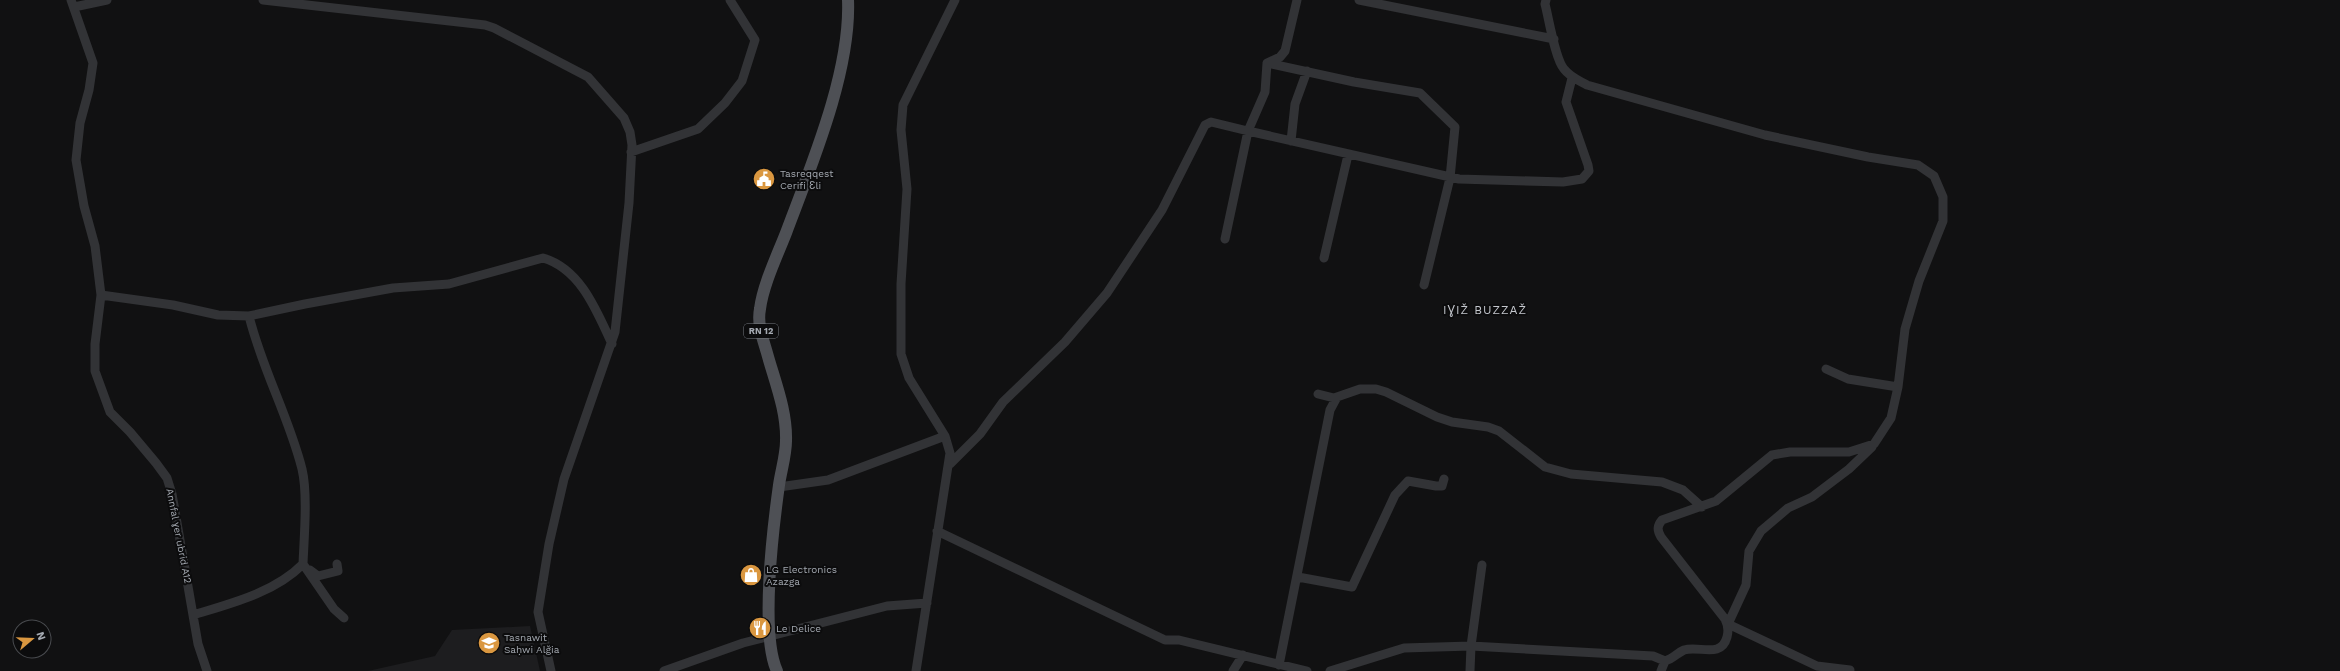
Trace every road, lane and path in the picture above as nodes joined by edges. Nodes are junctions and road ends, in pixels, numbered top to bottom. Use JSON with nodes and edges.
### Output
{"nodes":[{"id":1,"x":107,"y":0,"type":"edge"},
{"id":2,"x":263,"y":0,"type":"edge"},
{"id":3,"x":730,"y":0,"type":"edge"},
{"id":4,"x":848,"y":0,"type":"edge"},
{"id":5,"x":955,"y":0,"type":"edge"},
{"id":6,"x":1297,"y":0,"type":"edge"},
{"id":7,"x":1359,"y":0,"type":"edge"},
{"id":8,"x":1548,"y":1,"type":"edge"},
{"id":9,"x":88,"y":2,"type":"edge"},
{"id":10,"x":72,"y":4,"type":"edge"},
{"id":11,"x":1554,"y":39,"type":"junction"},
{"id":12,"x":1267,"y":63,"type":"junction"},
{"id":13,"x":1307,"y":71,"type":"junction"},
{"id":14,"x":1572,"y":78,"type":"junction"},
{"id":15,"x":1248,"y":131,"type":"junction"},
{"id":16,"x":1291,"y":141,"type":"junction"},
{"id":17,"x":631,"y":152,"type":"junction"},
{"id":18,"x":1348,"y":155,"type":"junction"},
{"id":19,"x":1450,"y":178,"type":"junction"},
{"id":20,"x":1225,"y":239,"type":"dead end"},
{"id":21,"x":1324,"y":258,"type":"dead end"},
{"id":22,"x":1424,"y":285,"type":"dead end"},
{"id":23,"x":101,"y":295,"type":"junction"},
{"id":24,"x":249,"y":316,"type":"junction"},
{"id":25,"x":612,"y":344,"type":"junction"},
{"id":26,"x":1826,"y":369,"type":"dead end"},
{"id":27,"x":1898,"y":387,"type":"junction"},
{"id":28,"x":1318,"y":394,"type":"dead end"},
{"id":29,"x":1337,"y":397,"type":"junction"},
{"id":30,"x":945,"y":436,"type":"junction"},
{"id":31,"x":1874,"y":444,"type":"junction"},
{"id":32,"x":950,"y":464,"type":"junction"},
{"id":33,"x":1444,"y":479,"type":"dead end"},
{"id":34,"x":779,"y":487,"type":"junction"},
{"id":35,"x":1702,"y":507,"type":"junction"},
{"id":36,"x":937,"y":531,"type":"junction"},
{"id":37,"x":303,"y":564,"type":"junction"},
{"id":38,"x":337,"y":564,"type":"dead end"},
{"id":39,"x":1482,"y":565,"type":"dead end"},
{"id":40,"x":1298,"y":577,"type":"junction"},
{"id":41,"x":316,"y":579,"type":"junction"},
{"id":42,"x":927,"y":603,"type":"junction"},
{"id":43,"x":193,"y":615,"type":"junction"},
{"id":44,"x":344,"y":618,"type":"dead end"},
{"id":45,"x":1728,"y":624,"type":"junction"},
{"id":46,"x":768,"y":637,"type":"junction"},
{"id":47,"x":1471,"y":646,"type":"junction"},
{"id":48,"x":1243,"y":656,"type":"junction"},
{"id":49,"x":1665,"y":661,"type":"junction"},
{"id":50,"x":1279,"y":665,"type":"junction"},
{"id":51,"x":1850,"y":670,"type":"dead end"},
{"id":52,"x":207,"y":671,"type":"edge"},
{"id":53,"x":552,"y":671,"type":"edge"},
{"id":54,"x":664,"y":671,"type":"edge"},
{"id":55,"x":777,"y":671,"type":"edge"},
{"id":56,"x":916,"y":671,"type":"edge"},
{"id":57,"x":1233,"y":671,"type":"edge"},
{"id":58,"x":1307,"y":671,"type":"edge"},
{"id":59,"x":1330,"y":671,"type":"edge"},
{"id":60,"x":1470,"y":671,"type":"edge"},
{"id":61,"x":1661,"y":671,"type":"edge"}],
"edges":[{"from":1,"to":9,"type":"street"},
{"from":2,"to":17,"type":"street"},
{"from":3,"to":17,"type":"street"},
{"from":4,"to":34,"type":"main road","number":"RN 12"},
{"from":5,"to":30,"type":"street"},
{"from":6,"to":12,"type":"street"},
{"from":7,"to":11,"type":"street"},
{"from":8,"to":11,"type":"street"},
{"from":9,"to":10,"type":"street"},
{"from":10,"to":23,"type":"street","name":"Annfal ɣer ubrid A12"},
{"from":11,"to":14,"type":"street"},
{"from":12,"to":13,"type":"street"},
{"from":12,"to":15,"type":"street"},
{"from":13,"to":16,"type":"street"},
{"from":13,"to":19,"type":"street"},
{"from":14,"to":19,"type":"street"},
{"from":14,"to":27,"type":"street"},
{"from":15,"to":16,"type":"street"},
{"from":15,"to":20,"type":"street"},
{"from":15,"to":32,"type":"street"},
{"from":16,"to":18,"type":"street"},
{"from":17,"to":25,"type":"street"},
{"from":18,"to":19,"type":"street"},
{"from":18,"to":21,"type":"street"},
{"from":19,"to":22,"type":"street"},
{"from":23,"to":24,"type":"street"},
{"from":23,"to":43,"type":"street","name":"Annfal ɣer ubrid A12"},
{"from":24,"to":25,"type":"street"},
{"from":24,"to":37,"type":"street"},
{"from":25,"to":53,"type":"street"},
{"from":26,"to":27,"type":"street"},
{"from":27,"to":31,"type":"street"},
{"from":28,"to":29,"type":"street"},
{"from":29,"to":35,"type":"street"},
{"from":29,"to":40,"type":"street"},
{"from":30,"to":32,"type":"street"},
{"from":30,"to":34,"type":"street"},
{"from":31,"to":35,"type":"street"},
{"from":31,"to":45,"type":"street"},
{"from":32,"to":36,"type":"street"},
{"from":33,"to":40,"type":"street"},
{"from":34,"to":46,"type":"main road","number":"RN 12"},
{"from":35,"to":45,"type":"street"},
{"from":36,"to":42,"type":"street"},
{"from":36,"to":48,"type":"street"},
{"from":37,"to":41,"type":"street"},
{"from":37,"to":43,"type":"street"},
{"from":38,"to":41,"type":"street"},
{"from":39,"to":47,"type":"street"},
{"from":40,"to":50,"type":"street"},
{"from":41,"to":44,"type":"street"},
{"from":42,"to":46,"type":"street"},
{"from":42,"to":56,"type":"street"},
{"from":43,"to":52,"type":"street","name":"Annfal ɣer ubrid A12"},
{"from":45,"to":49,"type":"street"},
{"from":45,"to":51,"type":"street"},
{"from":46,"to":54,"type":"street"},
{"from":46,"to":55,"type":"main road","number":"RN 12"},
{"from":47,"to":49,"type":"street"},
{"from":47,"to":59,"type":"street"},
{"from":47,"to":60,"type":"street"},
{"from":48,"to":50,"type":"street"},
{"from":48,"to":57,"type":"street"},
{"from":49,"to":61,"type":"street"},
{"from":50,"to":58,"type":"street"}]}
